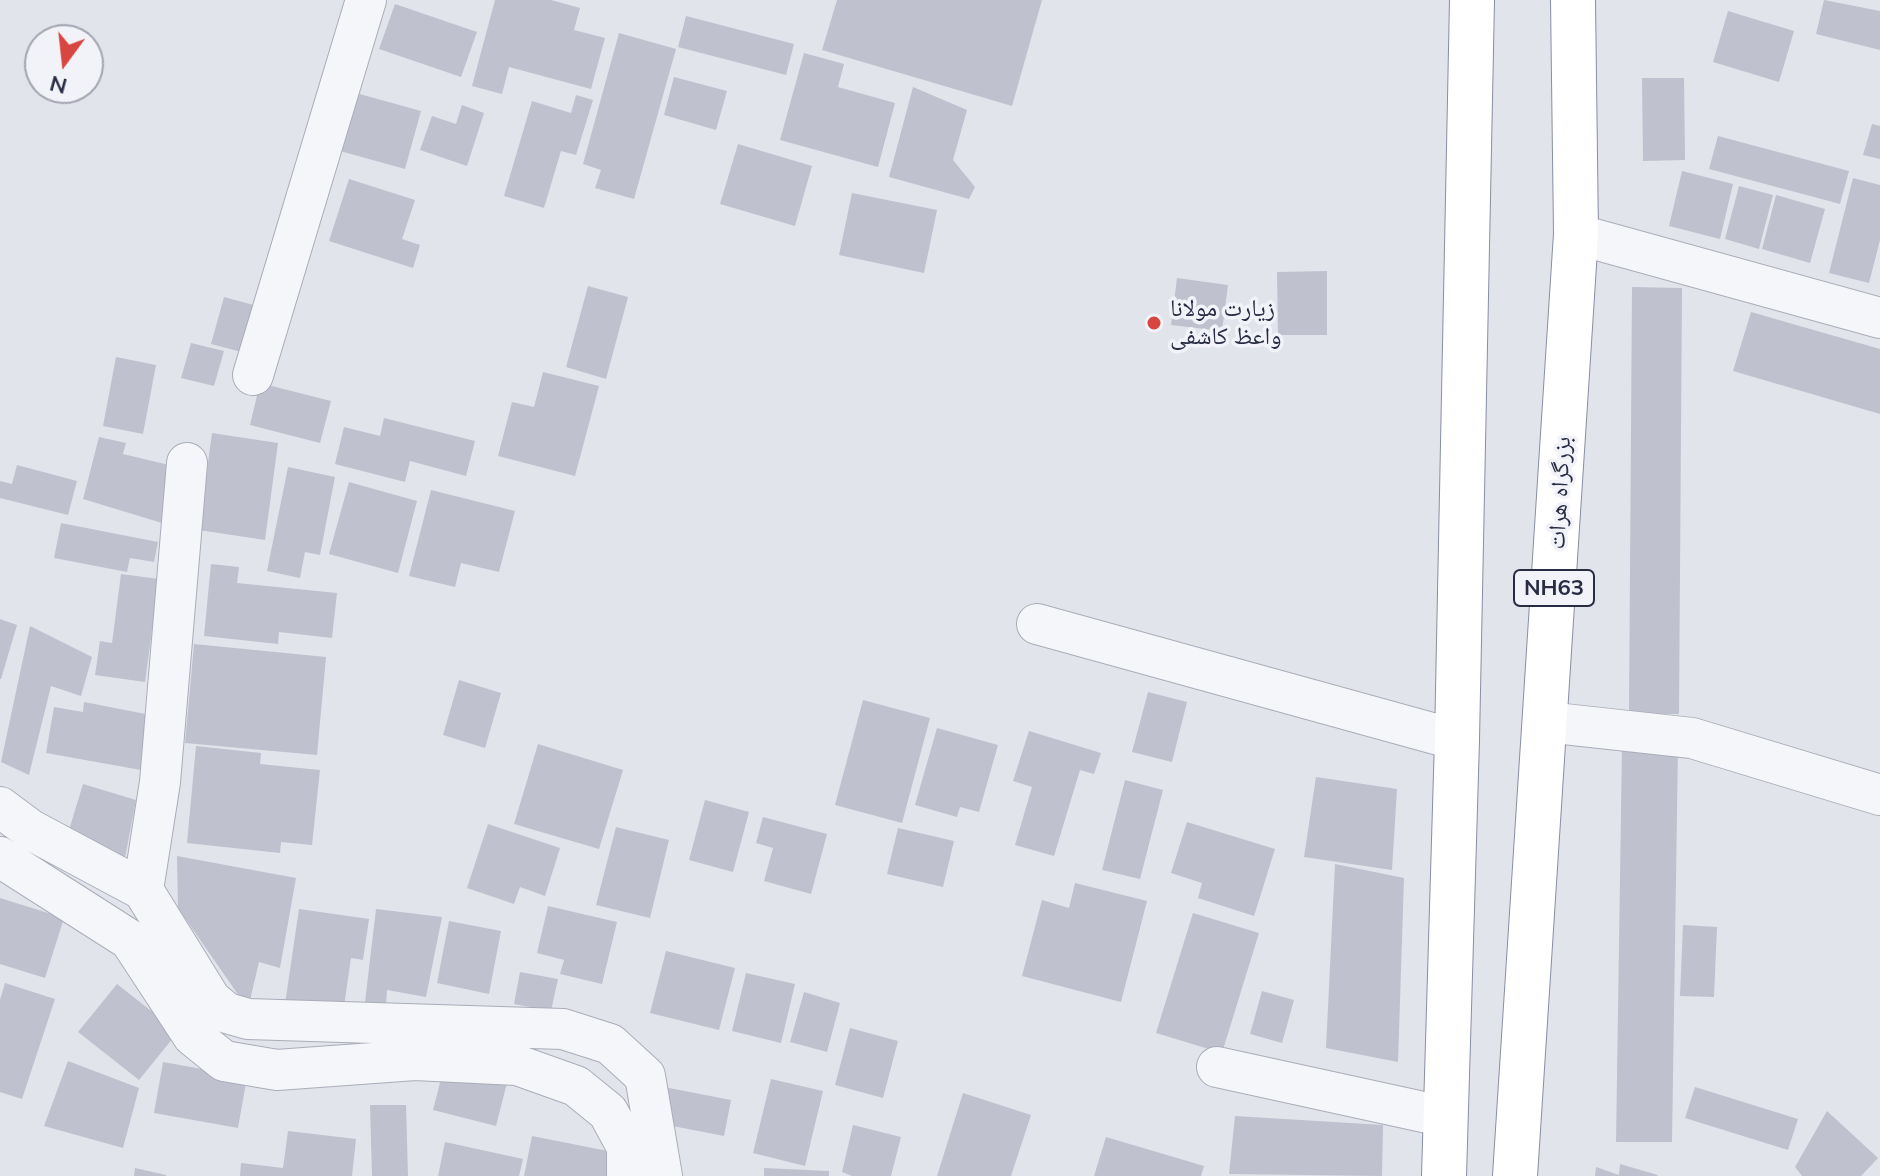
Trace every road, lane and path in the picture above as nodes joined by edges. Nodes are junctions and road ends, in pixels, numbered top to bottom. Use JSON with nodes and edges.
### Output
{"nodes":[{"id":1,"x":366,"y":0,"type":"edge"},
{"id":2,"x":1471,"y":0,"type":"edge"},
{"id":3,"x":1573,"y":0,"type":"edge"},
{"id":4,"x":1576,"y":234,"type":"junction"},
{"id":5,"x":1880,"y":318,"type":"edge"},
{"id":6,"x":253,"y":375,"type":"dead end"},
{"id":7,"x":187,"y":463,"type":"dead end"},
{"id":8,"x":1037,"y":624,"type":"dead end"},
{"id":9,"x":1546,"y":722,"type":"junction"},
{"id":10,"x":1457,"y":740,"type":"junction"},
{"id":11,"x":1880,"y":795,"type":"edge"},
{"id":12,"x":0,"y":807,"type":"edge"},
{"id":13,"x":0,"y":857,"type":"edge"},
{"id":14,"x":143,"y":890,"type":"junction"},
{"id":15,"x":415,"y":1042,"type":"junction"},
{"id":16,"x":1217,"y":1067,"type":"dead end"},
{"id":17,"x":1446,"y":1117,"type":"junction"},
{"id":18,"x":627,"y":1176,"type":"edge"},
{"id":19,"x":662,"y":1176,"type":"edge"},
{"id":20,"x":1444,"y":1176,"type":"edge"},
{"id":21,"x":1515,"y":1176,"type":"edge"}],
"edges":[{"from":1,"to":6,"type":"street"},
{"from":2,"to":10,"type":"highway"},
{"from":3,"to":4,"type":"highway","name":"بزرگراه هرات","number":"NH63"},
{"from":4,"to":5,"type":"street"},
{"from":4,"to":9,"type":"highway","name":"بزرگراه هرات","number":"NH63"},
{"from":7,"to":14,"type":"street"},
{"from":8,"to":10,"type":"street"},
{"from":9,"to":11,"type":"street"},
{"from":9,"to":21,"type":"highway","name":"بزرگراه هرات","number":"NH63"},
{"from":10,"to":17,"type":"highway"},
{"from":12,"to":14,"type":"street"},
{"from":13,"to":15,"type":"street"},
{"from":14,"to":15,"type":"street"},
{"from":15,"to":18,"type":"street"},
{"from":15,"to":19,"type":"street"},
{"from":16,"to":17,"type":"street"},
{"from":17,"to":20,"type":"highway"}]}
